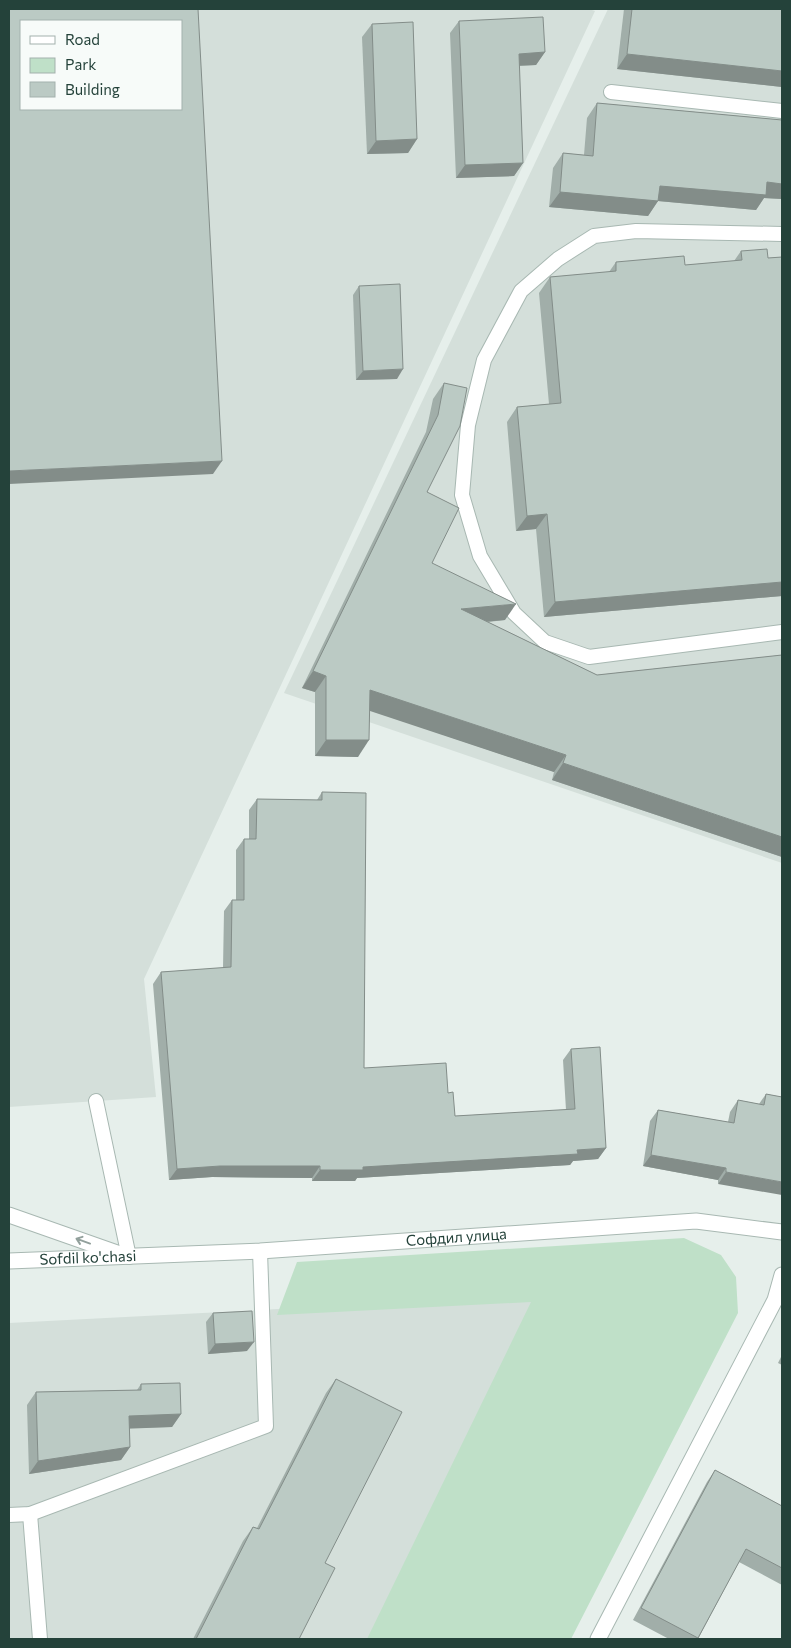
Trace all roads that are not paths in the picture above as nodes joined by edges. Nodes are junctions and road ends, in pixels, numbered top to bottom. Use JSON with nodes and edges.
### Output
{"nodes":[{"id":1,"x":611,"y":92,"type":"dead end"},
{"id":2,"x":782,"y":110,"type":"edge"},
{"id":3,"x":782,"y":234,"type":"edge"},
{"id":4,"x":782,"y":632,"type":"edge"},
{"id":5,"x":96,"y":1101,"type":"dead end"},
{"id":6,"x":9,"y":1215,"type":"edge"},
{"id":7,"x":782,"y":1232,"type":"edge"},
{"id":8,"x":260,"y":1250,"type":"junction"},
{"id":9,"x":129,"y":1257,"type":"junction"},
{"id":10,"x":9,"y":1261,"type":"edge"},
{"id":11,"x":782,"y":1275,"type":"edge"},
{"id":12,"x":30,"y":1514,"type":"junction"},
{"id":13,"x":9,"y":1515,"type":"edge"},
{"id":14,"x":40,"y":1639,"type":"edge"},
{"id":15,"x":598,"y":1639,"type":"edge"}],
"edges":[{"from":1,"to":2,"type":"lane"},
{"from":3,"to":4,"type":"lane"},
{"from":5,"to":9,"type":"lane"},
{"from":9,"to":6,"type":"street","name":"Sofdil ko'chasi","one_way":true},
{"from":7,"to":8,"type":"street","name":"Софдил улица"},
{"from":8,"to":9,"type":"street","name":"Софдил улица"},
{"from":8,"to":12,"type":"lane"},
{"from":9,"to":10,"type":"street","name":"Sofdil ko'chasi"},
{"from":11,"to":15,"type":"street"},
{"from":12,"to":13,"type":"lane"},
{"from":12,"to":14,"type":"lane"}]}
